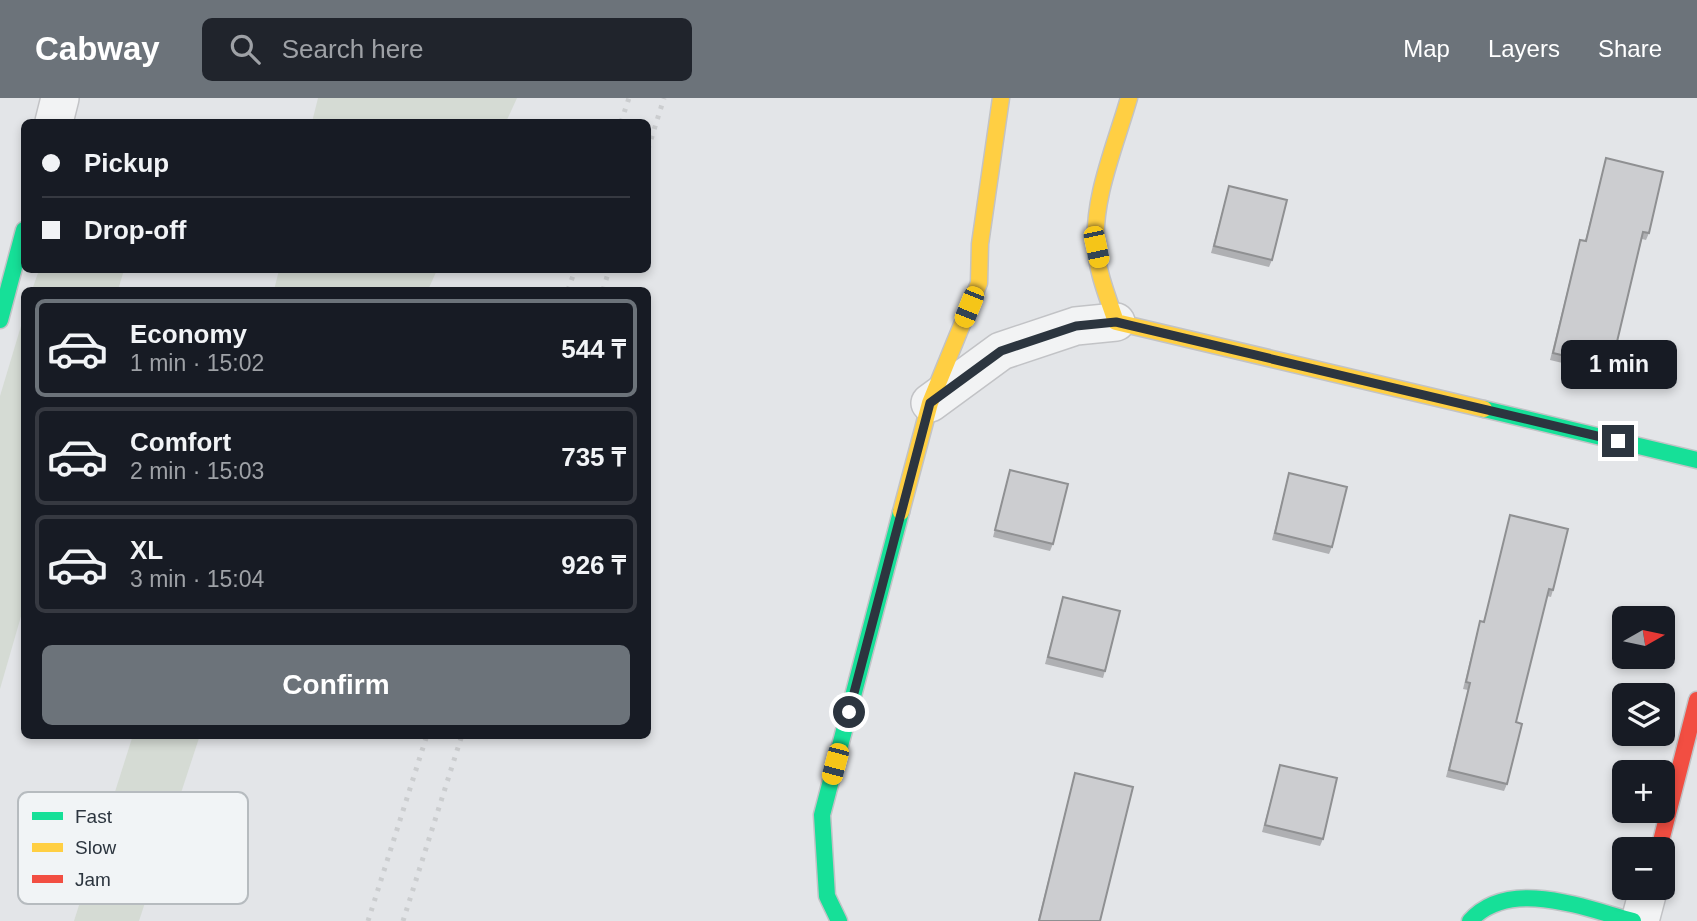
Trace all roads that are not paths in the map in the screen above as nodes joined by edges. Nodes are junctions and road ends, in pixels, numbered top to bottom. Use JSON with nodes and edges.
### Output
{"nodes":[{"id":1,"x":60,"y":98,"type":"edge"},
{"id":2,"x":1001,"y":98,"type":"edge"},
{"id":3,"x":1129,"y":98,"type":"edge"},
{"id":4,"x":55,"y":119,"type":"edge"},
{"id":5,"x":21,"y":241,"type":"edge"},
{"id":6,"x":0,"y":320,"type":"edge"},
{"id":7,"x":1116,"y":322,"type":"junction"},
{"id":8,"x":930,"y":403,"type":"junction"},
{"id":9,"x":1697,"y":460,"type":"edge"},
{"id":10,"x":1697,"y":700,"type":"edge"},
{"id":11,"x":1662,"y":837,"type":"edge"},
{"id":12,"x":1646,"y":900,"type":"edge"},
{"id":13,"x":839,"y":921,"type":"edge"},
{"id":14,"x":1470,"y":921,"type":"edge"},
{"id":15,"x":1633,"y":921,"type":"edge"},
{"id":16,"x":1640,"y":921,"type":"edge"}],
"edges":[{"from":1,"to":4,"type":"street"},
{"from":2,"to":8,"type":"street"},
{"from":3,"to":7,"type":"street"},
{"from":5,"to":6,"type":"street"},
{"from":7,"to":8,"type":"street"},
{"from":7,"to":9,"type":"street"},
{"from":8,"to":13,"type":"street"},
{"from":10,"to":11,"type":"street"},
{"from":12,"to":16,"type":"street"},
{"from":14,"to":15,"type":"street"}]}
